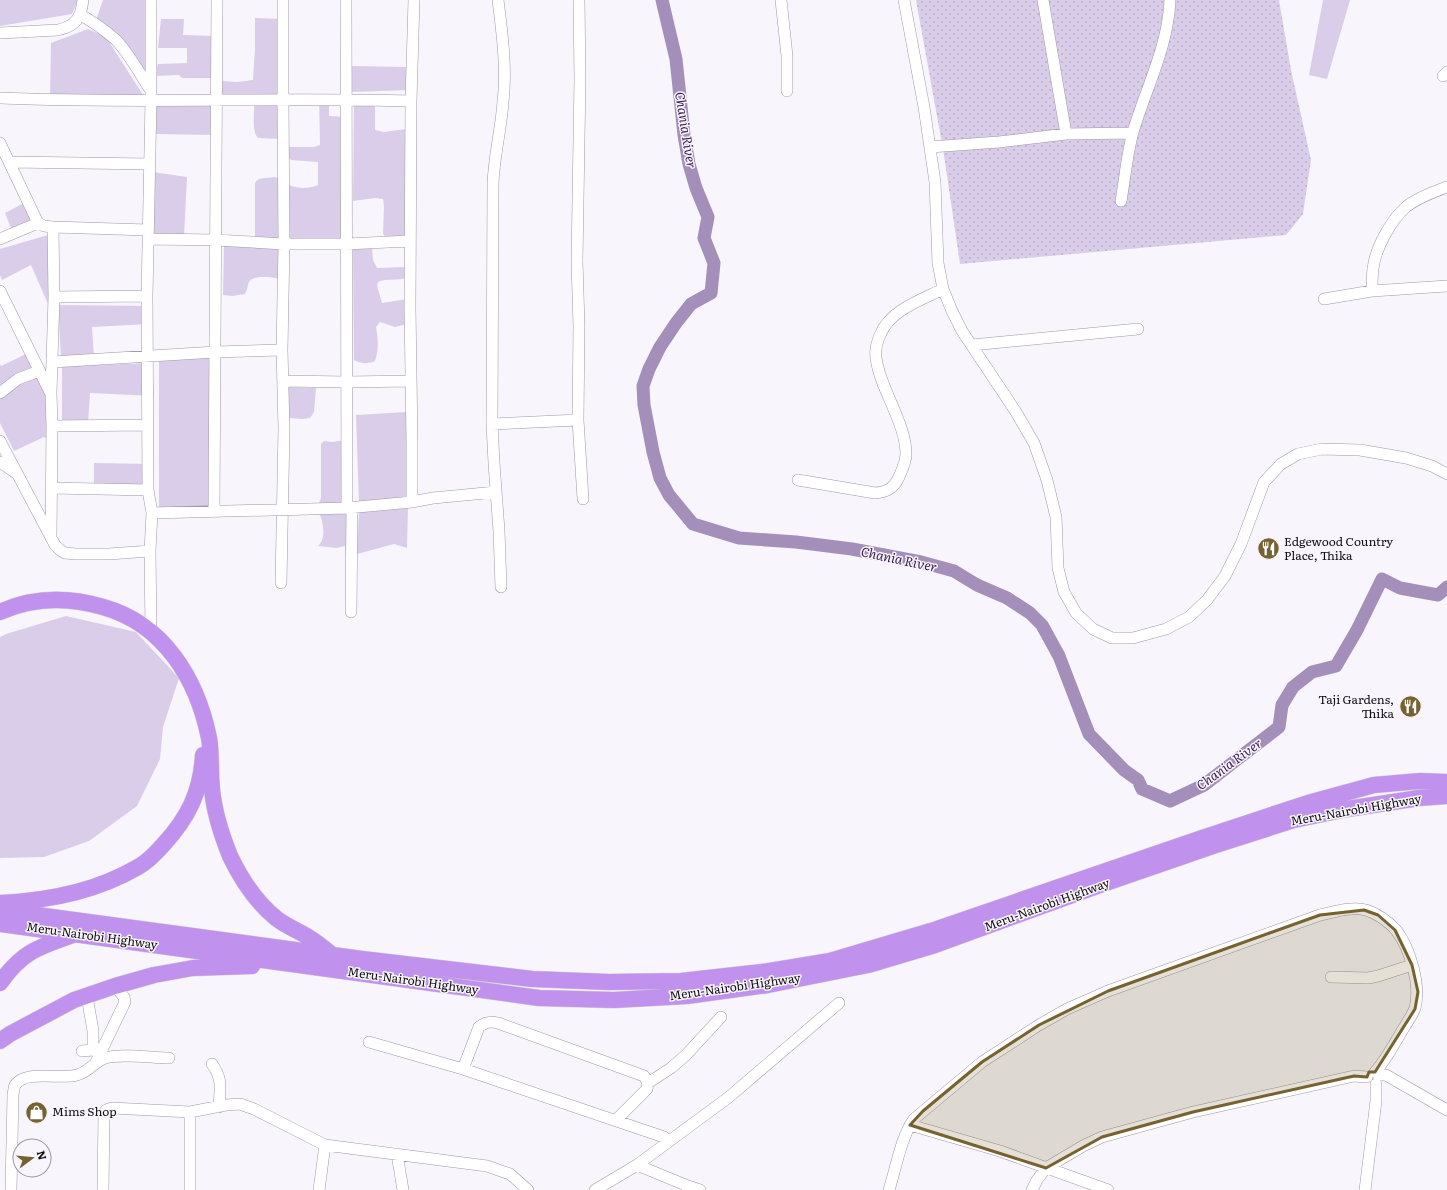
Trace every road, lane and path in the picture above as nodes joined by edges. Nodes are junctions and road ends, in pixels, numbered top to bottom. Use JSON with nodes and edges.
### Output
{"nodes":[{"id":1,"x":83,"y":0,"type":"edge"},
{"id":2,"x":151,"y":0,"type":"edge"},
{"id":3,"x":218,"y":0,"type":"edge"},
{"id":4,"x":283,"y":0,"type":"edge"},
{"id":5,"x":346,"y":0,"type":"edge"},
{"id":6,"x":414,"y":0,"type":"edge"},
{"id":7,"x":498,"y":0,"type":"edge"},
{"id":8,"x":579,"y":0,"type":"edge"},
{"id":9,"x":781,"y":0,"type":"edge"},
{"id":10,"x":904,"y":0,"type":"edge"},
{"id":11,"x":1043,"y":0,"type":"edge"},
{"id":12,"x":1170,"y":0,"type":"edge"},
{"id":13,"x":81,"y":15,"type":"junction"},
{"id":14,"x":0,"y":33,"type":"edge"},
{"id":15,"x":787,"y":91,"type":"dead end"},
{"id":16,"x":151,"y":96,"type":"junction"},
{"id":17,"x":0,"y":98,"type":"edge"},
{"id":18,"x":346,"y":99,"type":"junction"},
{"id":19,"x":218,"y":100,"type":"junction"},
{"id":20,"x":283,"y":100,"type":"junction"},
{"id":21,"x":411,"y":101,"type":"junction"},
{"id":22,"x":1133,"y":133,"type":"junction"},
{"id":23,"x":1066,"y":134,"type":"junction"},
{"id":24,"x":0,"y":143,"type":"edge"},
{"id":25,"x":930,"y":147,"type":"junction"},
{"id":26,"x":10,"y":162,"type":"junction"},
{"id":27,"x":150,"y":164,"type":"junction"},
{"id":28,"x":1447,"y":187,"type":"edge"},
{"id":29,"x":1121,"y":201,"type":"dead end"},
{"id":30,"x":38,"y":223,"type":"junction"},
{"id":31,"x":53,"y":227,"type":"junction"},
{"id":32,"x":148,"y":234,"type":"junction"},
{"id":33,"x":0,"y":239,"type":"edge"},
{"id":34,"x":216,"y":240,"type":"junction"},
{"id":35,"x":410,"y":241,"type":"junction"},
{"id":36,"x":284,"y":244,"type":"junction"},
{"id":37,"x":346,"y":244,"type":"junction"},
{"id":38,"x":1447,"y":286,"type":"edge"},
{"id":39,"x":943,"y":289,"type":"junction"},
{"id":40,"x":0,"y":291,"type":"edge"},
{"id":41,"x":1372,"y":291,"type":"junction"},
{"id":42,"x":147,"y":296,"type":"junction"},
{"id":43,"x":54,"y":297,"type":"junction"},
{"id":44,"x":1324,"y":299,"type":"dead end"},
{"id":45,"x":1138,"y":329,"type":"dead end"},
{"id":46,"x":972,"y":345,"type":"junction"},
{"id":47,"x":282,"y":350,"type":"junction"},
{"id":48,"x":216,"y":352,"type":"junction"},
{"id":49,"x":147,"y":356,"type":"junction"},
{"id":50,"x":52,"y":362,"type":"junction"},
{"id":51,"x":38,"y":371,"type":"junction"},
{"id":52,"x":283,"y":381,"type":"junction"},
{"id":53,"x":411,"y":381,"type":"junction"},
{"id":54,"x":347,"y":382,"type":"junction"},
{"id":55,"x":0,"y":393,"type":"edge"},
{"id":56,"x":51,"y":394,"type":"junction"},
{"id":57,"x":578,"y":420,"type":"junction"},
{"id":58,"x":147,"y":424,"type":"junction"},
{"id":59,"x":492,"y":424,"type":"junction"},
{"id":60,"x":52,"y":426,"type":"junction"},
{"id":61,"x":0,"y":440,"type":"edge"},
{"id":62,"x":0,"y":462,"type":"edge"},
{"id":63,"x":16,"y":473,"type":"junction"},
{"id":64,"x":1447,"y":474,"type":"edge"},
{"id":65,"x":798,"y":480,"type":"dead end"},
{"id":66,"x":52,"y":488,"type":"junction"},
{"id":67,"x":148,"y":490,"type":"junction"},
{"id":68,"x":496,"y":492,"type":"junction"},
{"id":69,"x":584,"y":499,"type":"dead end"},
{"id":70,"x":412,"y":502,"type":"junction"},
{"id":71,"x":349,"y":508,"type":"junction"},
{"id":72,"x":282,"y":509,"type":"junction"},
{"id":73,"x":214,"y":511,"type":"junction"},
{"id":74,"x":152,"y":513,"type":"junction"},
{"id":75,"x":51,"y":538,"type":"junction"},
{"id":76,"x":150,"y":551,"type":"junction"},
{"id":77,"x":281,"y":582,"type":"dead end"},
{"id":78,"x":501,"y":587,"type":"dead end"},
{"id":79,"x":0,"y":612,"type":"edge"},
{"id":80,"x":350,"y":612,"type":"dead end"},
{"id":81,"x":151,"y":632,"type":"junction"},
{"id":82,"x":202,"y":712,"type":"junction"},
{"id":83,"x":1447,"y":782,"type":"edge"},
{"id":84,"x":1447,"y":796,"type":"edge"},
{"id":85,"x":0,"y":903,"type":"edge"},
{"id":86,"x":0,"y":910,"type":"edge"},
{"id":87,"x":0,"y":924,"type":"edge"},
{"id":88,"x":76,"y":934,"type":"junction"},
{"id":89,"x":333,"y":954,"type":"junction"},
{"id":90,"x":290,"y":964,"type":"junction"},
{"id":91,"x":1412,"y":965,"type":"junction"},
{"id":92,"x":1331,"y":977,"type":"dead end"},
{"id":93,"x":0,"y":984,"type":"edge"},
{"id":94,"x":115,"y":986,"type":"junction"},
{"id":95,"x":87,"y":996,"type":"junction"},
{"id":96,"x":839,"y":1003,"type":"dead end"},
{"id":97,"x":721,"y":1017,"type":"dead end"},
{"id":98,"x":0,"y":1041,"type":"edge"},
{"id":99,"x":369,"y":1042,"type":"dead end"},
{"id":100,"x":82,"y":1051,"type":"dead end"},
{"id":101,"x":169,"y":1058,"type":"dead end"},
{"id":102,"x":96,"y":1062,"type":"junction"},
{"id":103,"x":212,"y":1064,"type":"dead end"},
{"id":104,"x":463,"y":1069,"type":"junction"},
{"id":105,"x":1374,"y":1077,"type":"junction"},
{"id":106,"x":648,"y":1083,"type":"junction"},
{"id":107,"x":219,"y":1107,"type":"junction"},
{"id":108,"x":1447,"y":1110,"type":"edge"},
{"id":109,"x":190,"y":1112,"type":"junction"},
{"id":110,"x":616,"y":1120,"type":"junction"},
{"id":111,"x":910,"y":1125,"type":"junction"},
{"id":112,"x":668,"y":1142,"type":"junction"},
{"id":113,"x":325,"y":1145,"type":"junction"},
{"id":114,"x":397,"y":1154,"type":"junction"},
{"id":115,"x":637,"y":1165,"type":"junction"},
{"id":116,"x":1046,"y":1168,"type":"junction"},
{"id":117,"x":0,"y":1184,"type":"edge"},
{"id":118,"x":11,"y":1187,"type":"edge"},
{"id":119,"x":688,"y":1188,"type":"edge"},
{"id":120,"x":103,"y":1190,"type":"edge"},
{"id":121,"x":190,"y":1190,"type":"edge"},
{"id":122,"x":319,"y":1190,"type":"edge"},
{"id":123,"x":403,"y":1190,"type":"edge"},
{"id":124,"x":528,"y":1190,"type":"edge"},
{"id":125,"x":594,"y":1190,"type":"edge"},
{"id":126,"x":700,"y":1190,"type":"edge"},
{"id":127,"x":889,"y":1190,"type":"edge"},
{"id":128,"x":1032,"y":1190,"type":"edge"},
{"id":129,"x":1108,"y":1190,"type":"edge"},
{"id":130,"x":1365,"y":1190,"type":"edge"}],
"edges":[{"from":1,"to":13,"type":"street"},
{"from":2,"to":16,"type":"street"},
{"from":3,"to":19,"type":"street"},
{"from":4,"to":20,"type":"street"},
{"from":5,"to":18,"type":"street"},
{"from":6,"to":21,"type":"street"},
{"from":7,"to":59,"type":"street"},
{"from":8,"to":57,"type":"street"},
{"from":9,"to":15,"type":"street"},
{"from":10,"to":25,"type":"street"},
{"from":11,"to":23,"type":"street"},
{"from":12,"to":22,"type":"street"},
{"from":13,"to":14,"type":"street"},
{"from":13,"to":16,"type":"street"},
{"from":16,"to":17,"type":"street"},
{"from":16,"to":19,"type":"street"},
{"from":16,"to":27,"type":"street"},
{"from":18,"to":20,"type":"street"},
{"from":18,"to":21,"type":"street"},
{"from":18,"to":37,"type":"street"},
{"from":19,"to":20,"type":"street"},
{"from":19,"to":34,"type":"street"},
{"from":20,"to":36,"type":"street"},
{"from":21,"to":35,"type":"street"},
{"from":22,"to":23,"type":"street"},
{"from":22,"to":29,"type":"street"},
{"from":23,"to":25,"type":"street"},
{"from":24,"to":26,"type":"street"},
{"from":25,"to":39,"type":"street"},
{"from":26,"to":27,"type":"street"},
{"from":26,"to":30,"type":"street"},
{"from":27,"to":32,"type":"street"},
{"from":28,"to":41,"type":"street"},
{"from":30,"to":31,"type":"street"},
{"from":30,"to":33,"type":"street"},
{"from":31,"to":32,"type":"street"},
{"from":31,"to":43,"type":"street"},
{"from":32,"to":34,"type":"street"},
{"from":32,"to":42,"type":"street"},
{"from":34,"to":36,"type":"street"},
{"from":34,"to":48,"type":"street"},
{"from":35,"to":37,"type":"street"},
{"from":35,"to":53,"type":"street"},
{"from":36,"to":37,"type":"street"},
{"from":36,"to":47,"type":"street"},
{"from":37,"to":54,"type":"street"},
{"from":38,"to":41,"type":"street"},
{"from":39,"to":46,"type":"street"},
{"from":39,"to":65,"type":"street"},
{"from":40,"to":51,"type":"street"},
{"from":41,"to":44,"type":"street"},
{"from":42,"to":43,"type":"street"},
{"from":42,"to":49,"type":"street"},
{"from":43,"to":50,"type":"street"},
{"from":45,"to":46,"type":"street"},
{"from":46,"to":64,"type":"street"},
{"from":47,"to":48,"type":"street"},
{"from":47,"to":52,"type":"street"},
{"from":48,"to":49,"type":"street"},
{"from":48,"to":73,"type":"street"},
{"from":49,"to":50,"type":"street"},
{"from":49,"to":58,"type":"street"},
{"from":50,"to":56,"type":"street"},
{"from":51,"to":55,"type":"street"},
{"from":51,"to":56,"type":"street"},
{"from":52,"to":54,"type":"street"},
{"from":52,"to":72,"type":"street"},
{"from":53,"to":54,"type":"street"},
{"from":53,"to":70,"type":"street"},
{"from":54,"to":71,"type":"street"},
{"from":56,"to":60,"type":"street"},
{"from":57,"to":59,"type":"street"},
{"from":57,"to":69,"type":"street"},
{"from":58,"to":60,"type":"street"},
{"from":58,"to":67,"type":"street"},
{"from":59,"to":68,"type":"street"},
{"from":60,"to":66,"type":"street"},
{"from":61,"to":63,"type":"street"},
{"from":62,"to":63,"type":"street"},
{"from":63,"to":75,"type":"street"},
{"from":66,"to":67,"type":"street"},
{"from":66,"to":75,"type":"street"},
{"from":67,"to":74,"type":"street"},
{"from":68,"to":70,"type":"street"},
{"from":68,"to":78,"type":"street"},
{"from":70,"to":71,"type":"street"},
{"from":71,"to":72,"type":"street"},
{"from":71,"to":80,"type":"street"},
{"from":72,"to":73,"type":"street"},
{"from":72,"to":77,"type":"street"},
{"from":73,"to":74,"type":"street"},
{"from":74,"to":76,"type":"street"},
{"from":75,"to":76,"type":"street"},
{"from":76,"to":81,"type":"street"},
{"from":79,"to":81,"type":"highway"},
{"from":81,"to":82,"type":"highway"},
{"from":82,"to":85,"type":"highway"},
{"from":82,"to":89,"type":"highway"},
{"from":83,"to":89,"type":"highway","name":"Meru-Nairobi Highway"},
{"from":84,"to":90,"type":"highway","name":"Meru-Nairobi Highway"},
{"from":86,"to":89,"type":"highway","name":"Meru-Nairobi Highway"},
{"from":87,"to":88,"type":"highway","name":"Meru-Nairobi Highway"},
{"from":88,"to":90,"type":"highway","name":"Meru-Nairobi Highway"},
{"from":88,"to":93,"type":"highway"},
{"from":90,"to":94,"type":"highway"},
{"from":91,"to":92,"type":"street"},
{"from":91,"to":105,"type":"street"},
{"from":91,"to":111,"type":"street"},
{"from":94,"to":95,"type":"highway"},
{"from":94,"to":102,"type":"street"},
{"from":95,"to":98,"type":"highway"},
{"from":95,"to":100,"type":"street"},
{"from":96,"to":112,"type":"street"},
{"from":97,"to":106,"type":"street"},
{"from":99,"to":104,"type":"street"},
{"from":101,"to":102,"type":"street"},
{"from":102,"to":118,"type":"street"},
{"from":103,"to":107,"type":"street"},
{"from":104,"to":106,"type":"street"},
{"from":104,"to":110,"type":"street"},
{"from":105,"to":108,"type":"street"},
{"from":105,"to":116,"type":"street"},
{"from":105,"to":130,"type":"street"},
{"from":106,"to":110,"type":"street"},
{"from":107,"to":109,"type":"street"},
{"from":107,"to":113,"type":"street"},
{"from":109,"to":120,"type":"street"},
{"from":109,"to":121,"type":"street"},
{"from":110,"to":112,"type":"street"},
{"from":111,"to":116,"type":"street"},
{"from":111,"to":127,"type":"street"},
{"from":112,"to":115,"type":"street"},
{"from":113,"to":114,"type":"street"},
{"from":113,"to":122,"type":"street"},
{"from":114,"to":123,"type":"street"},
{"from":114,"to":124,"type":"street"},
{"from":115,"to":119,"type":"street"},
{"from":115,"to":125,"type":"street"},
{"from":116,"to":128,"type":"street"},
{"from":116,"to":129,"type":"street"},
{"from":117,"to":118,"type":"street"},
{"from":119,"to":126,"type":"street"}]}
